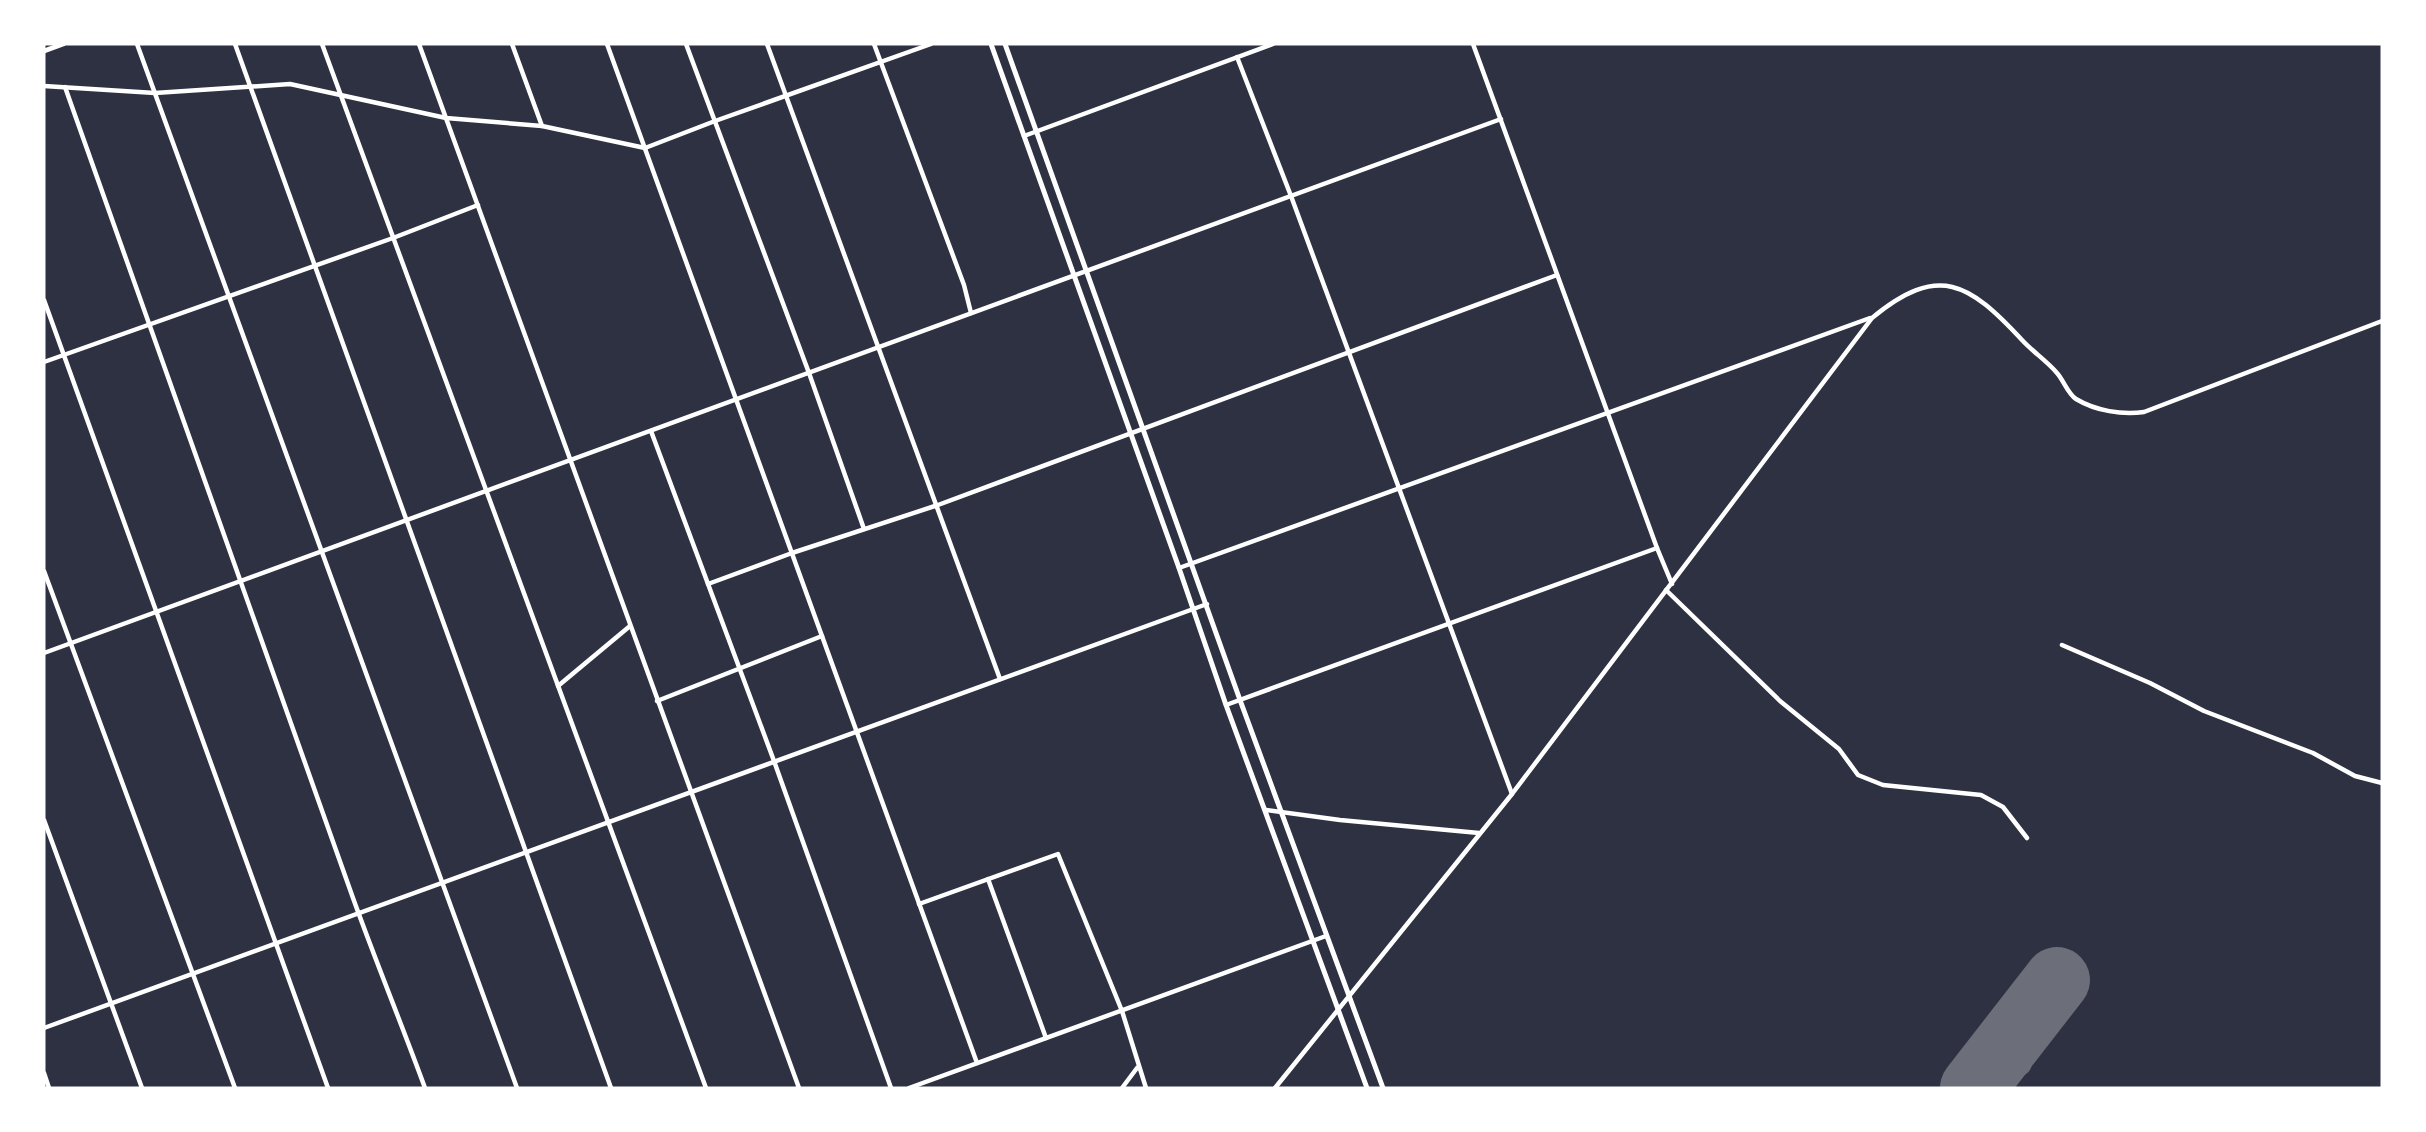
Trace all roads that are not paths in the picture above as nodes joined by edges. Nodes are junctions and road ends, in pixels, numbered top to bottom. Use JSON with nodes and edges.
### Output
{"nodes":[{"id":1,"x":63,"y":44,"type":"edge"},
{"id":2,"x":137,"y":44,"type":"edge"},
{"id":3,"x":235,"y":44,"type":"edge"},
{"id":4,"x":322,"y":44,"type":"edge"},
{"id":5,"x":419,"y":44,"type":"edge"},
{"id":6,"x":512,"y":44,"type":"edge"},
{"id":7,"x":607,"y":44,"type":"edge"},
{"id":8,"x":686,"y":44,"type":"edge"},
{"id":9,"x":767,"y":44,"type":"edge"},
{"id":10,"x":874,"y":44,"type":"edge"},
{"id":11,"x":931,"y":44,"type":"edge"},
{"id":12,"x":991,"y":44,"type":"edge"},
{"id":13,"x":1005,"y":44,"type":"edge"},
{"id":14,"x":1273,"y":44,"type":"edge"},
{"id":15,"x":1473,"y":44,"type":"edge"},
{"id":16,"x":46,"y":48,"type":"edge"},
{"id":17,"x":1237,"y":57,"type":"junction"},
{"id":18,"x":881,"y":62,"type":"junction"},
{"id":19,"x":250,"y":85,"type":"junction"},
{"id":20,"x":44,"y":86,"type":"edge"},
{"id":21,"x":65,"y":87,"type":"junction"},
{"id":22,"x":155,"y":93,"type":"junction"},
{"id":23,"x":340,"y":94,"type":"junction"},
{"id":24,"x":786,"y":95,"type":"junction"},
{"id":25,"x":446,"y":118,"type":"junction"},
{"id":26,"x":1500,"y":119,"type":"junction"},
{"id":27,"x":715,"y":121,"type":"junction"},
{"id":28,"x":542,"y":126,"type":"junction"},
{"id":29,"x":1037,"y":131,"type":"junction"},
{"id":30,"x":1024,"y":136,"type":"junction"},
{"id":31,"x":645,"y":148,"type":"junction"},
{"id":32,"x":1291,"y":196,"type":"junction"},
{"id":33,"x":478,"y":205,"type":"junction"},
{"id":34,"x":393,"y":238,"type":"junction"},
{"id":35,"x":315,"y":265,"type":"junction"},
{"id":36,"x":1087,"y":271,"type":"junction"},
{"id":37,"x":1557,"y":275,"type":"junction"},
{"id":38,"x":1074,"y":276,"type":"junction"},
{"id":39,"x":229,"y":295,"type":"junction"},
{"id":40,"x":44,"y":300,"type":"edge"},
{"id":41,"x":971,"y":313,"type":"junction"},
{"id":42,"x":1872,"y":317,"type":"junction"},
{"id":43,"x":2382,"y":320,"type":"edge"},
{"id":44,"x":151,"y":323,"type":"junction"},
{"id":45,"x":879,"y":347,"type":"junction"},
{"id":46,"x":1349,"y":352,"type":"junction"},
{"id":47,"x":64,"y":354,"type":"junction"},
{"id":48,"x":1117,"y":355,"type":"junction"},
{"id":49,"x":1105,"y":359,"type":"junction"},
{"id":50,"x":44,"y":362,"type":"edge"},
{"id":51,"x":809,"y":373,"type":"junction"},
{"id":52,"x":737,"y":399,"type":"junction"},
{"id":53,"x":1608,"y":413,"type":"junction"},
{"id":54,"x":1143,"y":428,"type":"junction"},
{"id":55,"x":651,"y":431,"type":"junction"},
{"id":56,"x":1131,"y":432,"type":"junction"},
{"id":57,"x":570,"y":460,"type":"junction"},
{"id":58,"x":1399,"y":488,"type":"junction"},
{"id":59,"x":486,"y":491,"type":"junction"},
{"id":60,"x":938,"y":505,"type":"junction"},
{"id":61,"x":408,"y":520,"type":"junction"},
{"id":62,"x":864,"y":530,"type":"junction"},
{"id":63,"x":1657,"y":548,"type":"junction"},
{"id":64,"x":322,"y":551,"type":"junction"},
{"id":65,"x":792,"y":553,"type":"junction"},
{"id":66,"x":1192,"y":563,"type":"junction"},
{"id":67,"x":1179,"y":568,"type":"junction"},
{"id":68,"x":44,"y":570,"type":"edge"},
{"id":69,"x":239,"y":582,"type":"junction"},
{"id":70,"x":708,"y":584,"type":"junction"},
{"id":71,"x":1672,"y":584,"type":"junction"},
{"id":72,"x":1666,"y":590,"type":"junction"},
{"id":73,"x":1207,"y":604,"type":"junction"},
{"id":74,"x":1193,"y":609,"type":"junction"},
{"id":75,"x":156,"y":612,"type":"junction"},
{"id":76,"x":1449,"y":622,"type":"junction"},
{"id":77,"x":630,"y":626,"type":"junction"},
{"id":78,"x":822,"y":636,"type":"junction"},
{"id":79,"x":70,"y":644,"type":"junction"},
{"id":80,"x":2062,"y":645,"type":"dead end"},
{"id":81,"x":44,"y":653,"type":"edge"},
{"id":82,"x":739,"y":668,"type":"junction"},
{"id":83,"x":1000,"y":679,"type":"junction"},
{"id":84,"x":558,"y":686,"type":"junction"},
{"id":85,"x":1240,"y":700,"type":"junction"},
{"id":86,"x":657,"y":701,"type":"junction"},
{"id":87,"x":1226,"y":705,"type":"junction"},
{"id":88,"x":857,"y":731,"type":"junction"},
{"id":89,"x":774,"y":761,"type":"junction"},
{"id":90,"x":2382,"y":783,"type":"edge"},
{"id":91,"x":690,"y":792,"type":"junction"},
{"id":92,"x":1512,"y":794,"type":"junction"},
{"id":93,"x":1266,"y":810,"type":"junction"},
{"id":94,"x":1283,"y":812,"type":"junction"},
{"id":95,"x":44,"y":820,"type":"edge"},
{"id":96,"x":608,"y":822,"type":"junction"},
{"id":97,"x":1479,"y":833,"type":"junction"},
{"id":98,"x":2026,"y":838,"type":"dead end"},
{"id":99,"x":527,"y":851,"type":"junction"},
{"id":100,"x":988,"y":879,"type":"junction"},
{"id":101,"x":443,"y":882,"type":"junction"},
{"id":102,"x":919,"y":904,"type":"junction"},
{"id":103,"x":358,"y":913,"type":"junction"},
{"id":104,"x":1326,"y":936,"type":"junction"},
{"id":105,"x":1313,"y":941,"type":"junction"},
{"id":106,"x":275,"y":944,"type":"junction"},
{"id":107,"x":194,"y":974,"type":"junction"},
{"id":108,"x":1349,"y":996,"type":"junction"},
{"id":109,"x":110,"y":1004,"type":"junction"},
{"id":110,"x":1339,"y":1010,"type":"junction"},
{"id":111,"x":1122,"y":1011,"type":"junction"},
{"id":112,"x":44,"y":1028,"type":"edge"},
{"id":113,"x":1046,"y":1038,"type":"junction"},
{"id":114,"x":977,"y":1063,"type":"junction"},
{"id":115,"x":1138,"y":1068,"type":"junction"},
{"id":116,"x":44,"y":1073,"type":"edge"},
{"id":117,"x":49,"y":1088,"type":"edge"},
{"id":118,"x":142,"y":1088,"type":"edge"},
{"id":119,"x":235,"y":1088,"type":"edge"},
{"id":120,"x":328,"y":1088,"type":"edge"},
{"id":121,"x":425,"y":1088,"type":"edge"},
{"id":122,"x":517,"y":1088,"type":"edge"},
{"id":123,"x":611,"y":1088,"type":"edge"},
{"id":124,"x":706,"y":1088,"type":"edge"},
{"id":125,"x":799,"y":1088,"type":"edge"},
{"id":126,"x":891,"y":1088,"type":"edge"},
{"id":127,"x":909,"y":1088,"type":"edge"},
{"id":128,"x":1122,"y":1088,"type":"edge"},
{"id":129,"x":1146,"y":1088,"type":"edge"},
{"id":130,"x":1275,"y":1088,"type":"edge"},
{"id":131,"x":1367,"y":1088,"type":"edge"},
{"id":132,"x":1383,"y":1088,"type":"edge"}],
"edges":[{"from":1,"to":16,"type":"street"},
{"from":2,"to":22,"type":"street"},
{"from":3,"to":19,"type":"street"},
{"from":4,"to":23,"type":"street"},
{"from":5,"to":25,"type":"street"},
{"from":6,"to":28,"type":"street"},
{"from":7,"to":31,"type":"street"},
{"from":8,"to":27,"type":"street"},
{"from":9,"to":24,"type":"street"},
{"from":10,"to":18,"type":"street"},
{"from":11,"to":18,"type":"street"},
{"from":12,"to":30,"type":"street"},
{"from":13,"to":29,"type":"street"},
{"from":14,"to":17,"type":"street"},
{"from":15,"to":26,"type":"street"},
{"from":17,"to":29,"type":"street"},
{"from":17,"to":32,"type":"street"},
{"from":18,"to":24,"type":"street"},
{"from":18,"to":41,"type":"street"},
{"from":19,"to":22,"type":"street"},
{"from":19,"to":23,"type":"street"},
{"from":19,"to":35,"type":"street"},
{"from":20,"to":21,"type":"street"},
{"from":21,"to":22,"type":"street"},
{"from":21,"to":44,"type":"street"},
{"from":22,"to":39,"type":"street"},
{"from":23,"to":25,"type":"street"},
{"from":23,"to":34,"type":"street"},
{"from":24,"to":27,"type":"street"},
{"from":24,"to":45,"type":"street"},
{"from":25,"to":28,"type":"street"},
{"from":25,"to":33,"type":"street"},
{"from":26,"to":32,"type":"street"},
{"from":26,"to":37,"type":"street"},
{"from":27,"to":31,"type":"street"},
{"from":27,"to":51,"type":"street"},
{"from":28,"to":31,"type":"street"},
{"from":29,"to":30,"type":"street"},
{"from":29,"to":36,"type":"street"},
{"from":30,"to":38,"type":"street"},
{"from":31,"to":52,"type":"street"},
{"from":32,"to":36,"type":"street"},
{"from":32,"to":46,"type":"street"},
{"from":33,"to":34,"type":"street"},
{"from":33,"to":57,"type":"street"},
{"from":34,"to":35,"type":"street"},
{"from":34,"to":59,"type":"street"},
{"from":35,"to":39,"type":"street"},
{"from":35,"to":61,"type":"street"},
{"from":36,"to":38,"type":"street"},
{"from":36,"to":48,"type":"street"},
{"from":37,"to":46,"type":"street"},
{"from":37,"to":53,"type":"street"},
{"from":38,"to":41,"type":"street"},
{"from":38,"to":49,"type":"street"},
{"from":39,"to":44,"type":"street"},
{"from":39,"to":64,"type":"street"},
{"from":40,"to":47,"type":"street"},
{"from":41,"to":45,"type":"street"},
{"from":42,"to":43,"type":"street"},
{"from":42,"to":53,"type":"street"},
{"from":42,"to":71,"type":"street"},
{"from":44,"to":47,"type":"street"},
{"from":44,"to":69,"type":"street"},
{"from":45,"to":51,"type":"street"},
{"from":45,"to":60,"type":"street"},
{"from":46,"to":54,"type":"street"},
{"from":46,"to":58,"type":"street"},
{"from":47,"to":50,"type":"street"},
{"from":47,"to":75,"type":"street"},
{"from":48,"to":49,"type":"street"},
{"from":48,"to":54,"type":"street"},
{"from":49,"to":56,"type":"street"},
{"from":51,"to":52,"type":"street"},
{"from":51,"to":62,"type":"street"},
{"from":52,"to":55,"type":"street"},
{"from":52,"to":65,"type":"street"},
{"from":53,"to":58,"type":"street"},
{"from":53,"to":63,"type":"street"},
{"from":54,"to":56,"type":"street"},
{"from":54,"to":66,"type":"street"},
{"from":55,"to":57,"type":"street"},
{"from":55,"to":70,"type":"street"},
{"from":56,"to":60,"type":"street"},
{"from":56,"to":67,"type":"street"},
{"from":57,"to":59,"type":"street"},
{"from":57,"to":77,"type":"street"},
{"from":58,"to":66,"type":"street"},
{"from":58,"to":76,"type":"street"},
{"from":59,"to":61,"type":"street"},
{"from":59,"to":84,"type":"street"},
{"from":60,"to":62,"type":"street"},
{"from":60,"to":83,"type":"street"},
{"from":61,"to":64,"type":"street"},
{"from":61,"to":99,"type":"street"},
{"from":62,"to":65,"type":"street"},
{"from":63,"to":71,"type":"street"},
{"from":63,"to":76,"type":"street"},
{"from":64,"to":69,"type":"street"},
{"from":64,"to":101,"type":"street"},
{"from":65,"to":70,"type":"street"},
{"from":65,"to":78,"type":"street"},
{"from":66,"to":67,"type":"street"},
{"from":66,"to":73,"type":"street"},
{"from":67,"to":74,"type":"street"},
{"from":68,"to":79,"type":"street"},
{"from":69,"to":75,"type":"street"},
{"from":69,"to":103,"type":"street"},
{"from":70,"to":82,"type":"street"},
{"from":71,"to":72,"type":"street"},
{"from":72,"to":92,"type":"street"},
{"from":72,"to":98,"type":"street"},
{"from":73,"to":74,"type":"street"},
{"from":73,"to":85,"type":"street"},
{"from":74,"to":83,"type":"street"},
{"from":74,"to":87,"type":"street"},
{"from":75,"to":79,"type":"street"},
{"from":75,"to":106,"type":"street"},
{"from":76,"to":85,"type":"street"},
{"from":76,"to":92,"type":"street"},
{"from":77,"to":84,"type":"street"},
{"from":77,"to":86,"type":"street"},
{"from":78,"to":82,"type":"street"},
{"from":78,"to":88,"type":"street"},
{"from":79,"to":81,"type":"street"},
{"from":79,"to":107,"type":"street"},
{"from":80,"to":90,"type":"street"},
{"from":82,"to":86,"type":"street"},
{"from":82,"to":89,"type":"street"},
{"from":83,"to":88,"type":"street"},
{"from":84,"to":96,"type":"street"},
{"from":85,"to":87,"type":"street"},
{"from":85,"to":94,"type":"street"},
{"from":86,"to":91,"type":"street"},
{"from":87,"to":93,"type":"street"},
{"from":88,"to":89,"type":"street"},
{"from":88,"to":102,"type":"street"},
{"from":89,"to":91,"type":"street"},
{"from":89,"to":126,"type":"street"},
{"from":91,"to":96,"type":"street"},
{"from":91,"to":125,"type":"street"},
{"from":92,"to":97,"type":"street"},
{"from":93,"to":94,"type":"street"},
{"from":93,"to":105,"type":"street"},
{"from":94,"to":97,"type":"street"},
{"from":94,"to":104,"type":"street"},
{"from":95,"to":109,"type":"street"},
{"from":96,"to":99,"type":"street"},
{"from":96,"to":124,"type":"street"},
{"from":97,"to":108,"type":"street"},
{"from":99,"to":101,"type":"street"},
{"from":99,"to":123,"type":"street"},
{"from":100,"to":102,"type":"street"},
{"from":100,"to":111,"type":"street"},
{"from":100,"to":113,"type":"street"},
{"from":101,"to":103,"type":"street"},
{"from":101,"to":122,"type":"street"},
{"from":102,"to":114,"type":"street"},
{"from":103,"to":106,"type":"street"},
{"from":103,"to":121,"type":"street"},
{"from":104,"to":105,"type":"street"},
{"from":104,"to":108,"type":"street"},
{"from":105,"to":110,"type":"street"},
{"from":105,"to":111,"type":"street"},
{"from":106,"to":107,"type":"street"},
{"from":106,"to":120,"type":"street"},
{"from":107,"to":109,"type":"street"},
{"from":107,"to":119,"type":"street"},
{"from":108,"to":110,"type":"street"},
{"from":108,"to":132,"type":"street"},
{"from":109,"to":112,"type":"street"},
{"from":109,"to":118,"type":"street"},
{"from":110,"to":130,"type":"street"},
{"from":110,"to":131,"type":"street"},
{"from":111,"to":113,"type":"street"},
{"from":111,"to":115,"type":"street"},
{"from":113,"to":114,"type":"street"},
{"from":114,"to":127,"type":"street"},
{"from":115,"to":128,"type":"street"},
{"from":115,"to":129,"type":"street"},
{"from":116,"to":117,"type":"street"}]}
